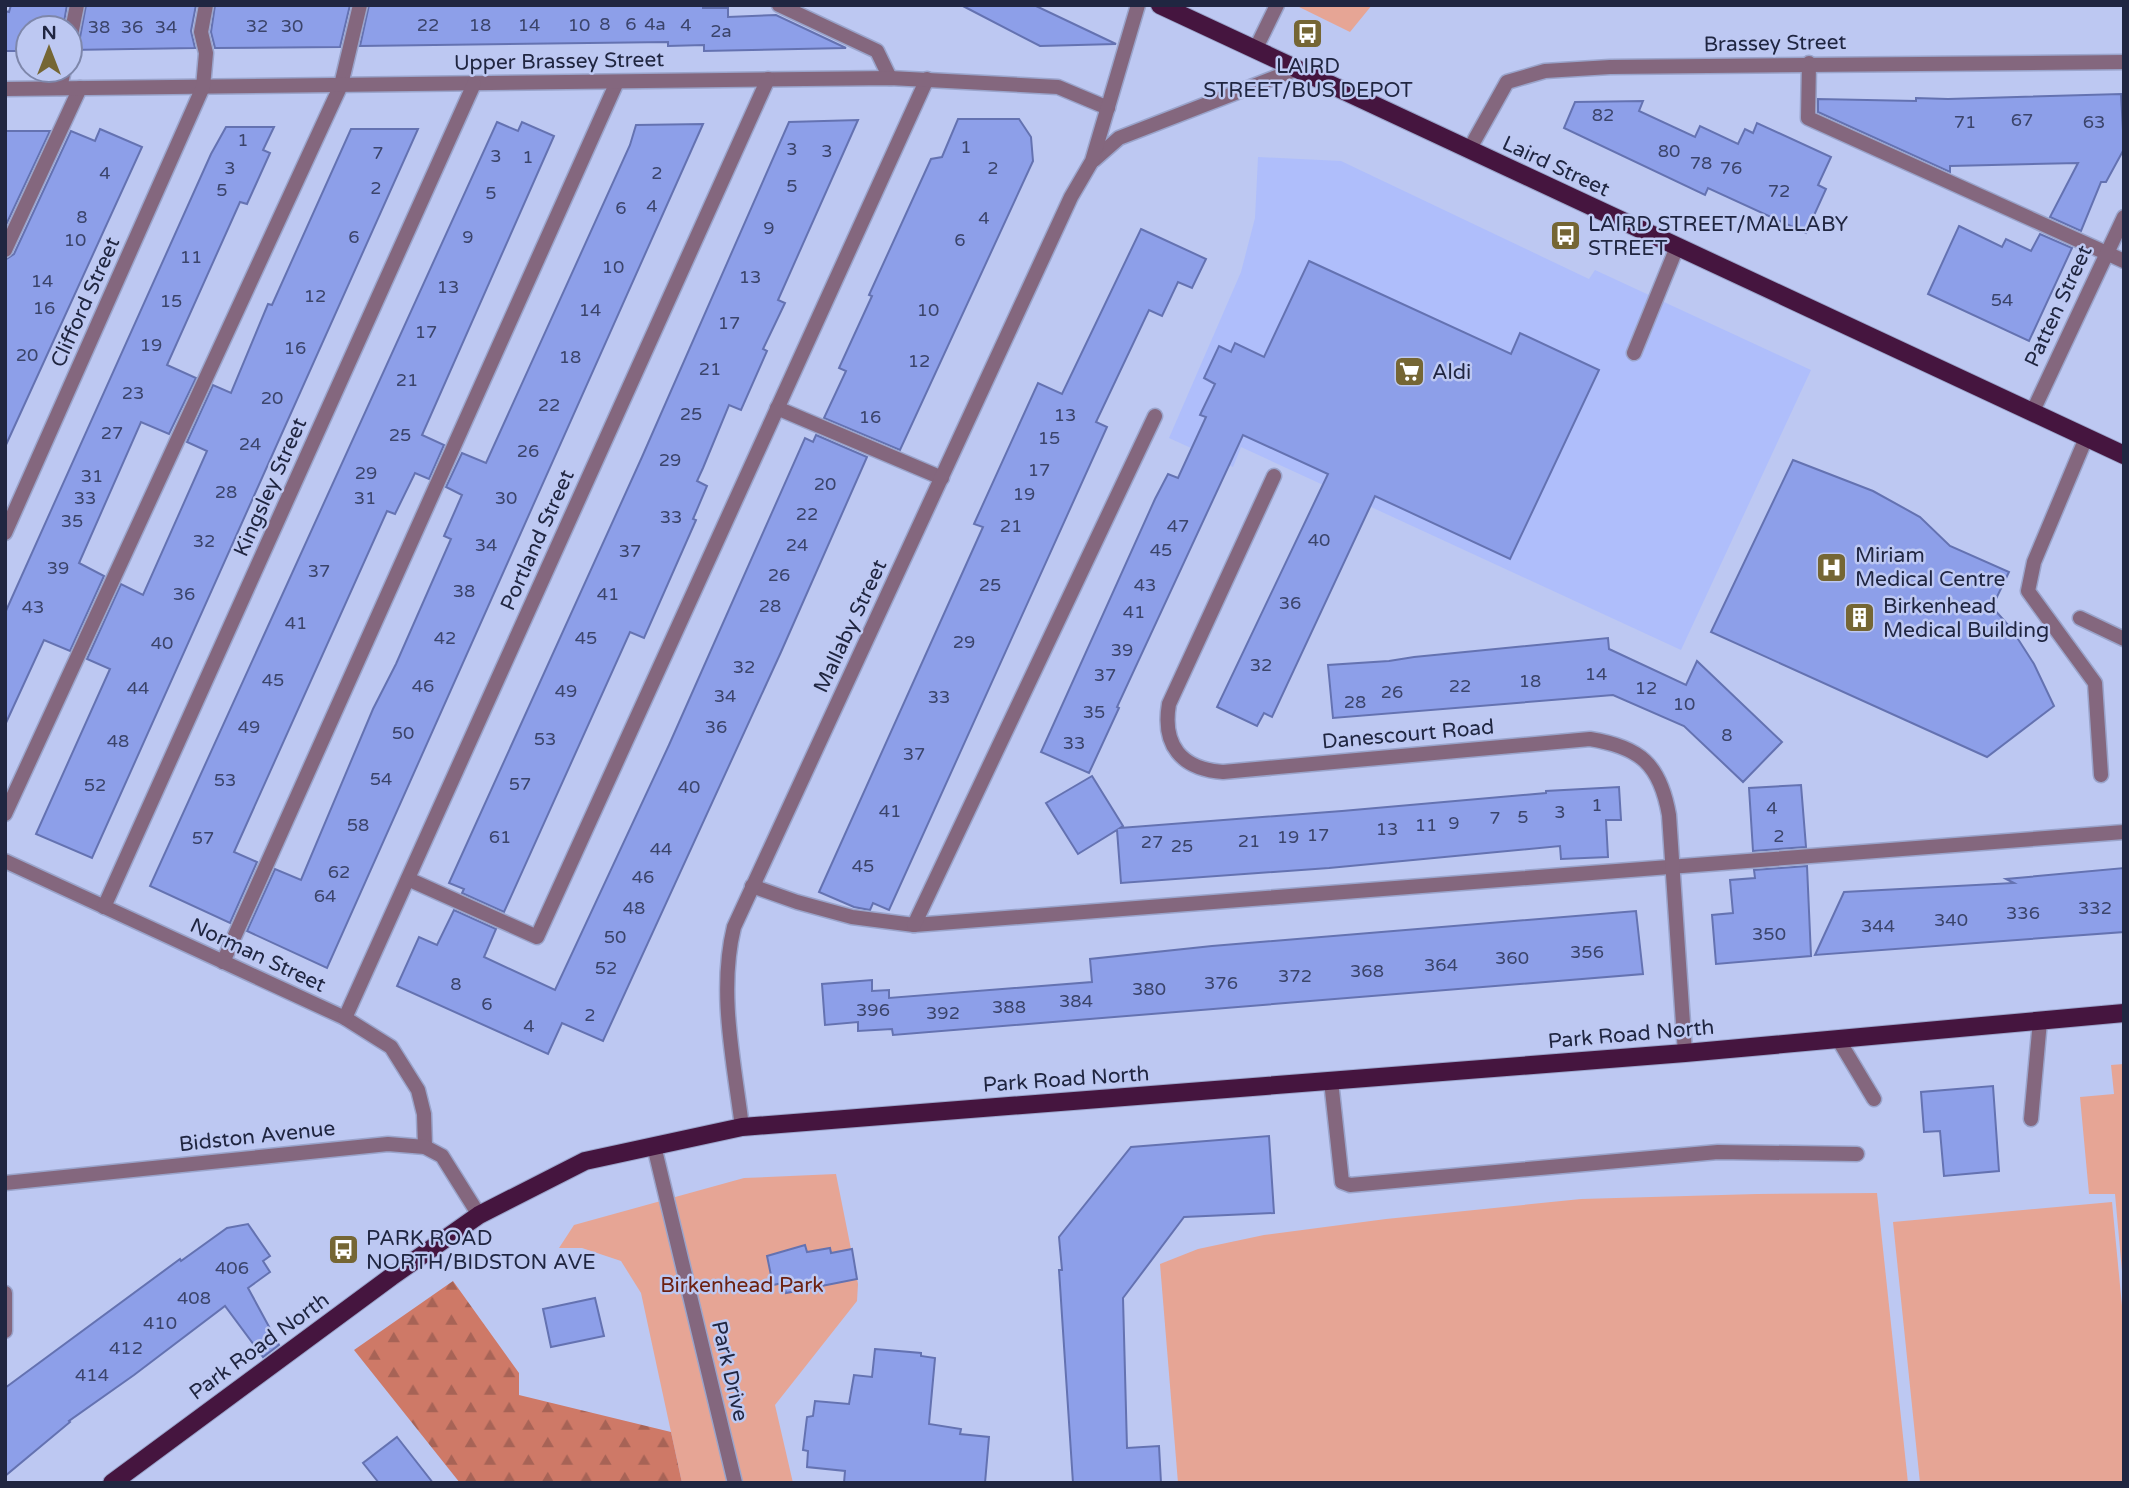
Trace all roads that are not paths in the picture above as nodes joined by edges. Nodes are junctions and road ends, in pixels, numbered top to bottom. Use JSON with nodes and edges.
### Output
{"nodes":[{"id":1,"x":206,"y":5,"type":"edge"},
{"id":2,"x":360,"y":5,"type":"edge"},
{"id":3,"x":779,"y":5,"type":"edge"},
{"id":4,"x":1138,"y":5,"type":"edge"},
{"id":5,"x":1160,"y":5,"type":"edge"},
{"id":6,"x":1277,"y":5,"type":"edge"},
{"id":7,"x":1255,"y":50,"type":"junction"},
{"id":8,"x":2124,"y":62,"type":"edge"},
{"id":9,"x":1809,"y":63,"type":"junction"},
{"id":10,"x":1297,"y":69,"type":"junction"},
{"id":11,"x":890,"y":78,"type":"junction"},
{"id":12,"x":768,"y":79,"type":"junction"},
{"id":13,"x":927,"y":79,"type":"junction"},
{"id":14,"x":617,"y":82,"type":"junction"},
{"id":15,"x":474,"y":83,"type":"junction"},
{"id":16,"x":61,"y":84,"type":"edge"},
{"id":17,"x":341,"y":85,"type":"junction"},
{"id":18,"x":203,"y":87,"type":"junction"},
{"id":19,"x":60,"y":88,"type":"junction"},
{"id":20,"x":79,"y":88,"type":"junction"},
{"id":21,"x":5,"y":89,"type":"edge"},
{"id":22,"x":1108,"y":108,"type":"junction"},
{"id":23,"x":1469,"y":150,"type":"junction"},
{"id":24,"x":1093,"y":161,"type":"junction"},
{"id":25,"x":2124,"y":217,"type":"edge"},
{"id":26,"x":1677,"y":247,"type":"junction"},
{"id":27,"x":5,"y":250,"type":"edge"},
{"id":28,"x":2106,"y":253,"type":"junction"},
{"id":29,"x":2124,"y":261,"type":"edge"},
{"id":30,"x":1634,"y":353,"type":"dead end"},
{"id":31,"x":777,"y":408,"type":"junction"},
{"id":32,"x":2032,"y":413,"type":"junction"},
{"id":33,"x":1155,"y":416,"type":"dead end"},
{"id":34,"x":2086,"y":438,"type":"junction"},
{"id":35,"x":2124,"y":455,"type":"edge"},
{"id":36,"x":1273,"y":477,"type":"dead end"},
{"id":37,"x":942,"y":478,"type":"junction"},
{"id":38,"x":5,"y":533,"type":"edge"},
{"id":39,"x":2080,"y":618,"type":"dead end"},
{"id":40,"x":2124,"y":639,"type":"edge"},
{"id":41,"x":2101,"y":775,"type":"dead end"},
{"id":42,"x":5,"y":814,"type":"edge"},
{"id":43,"x":2124,"y":832,"type":"edge"},
{"id":44,"x":5,"y":861,"type":"edge"},
{"id":45,"x":1673,"y":867,"type":"junction"},
{"id":46,"x":408,"y":879,"type":"junction"},
{"id":47,"x":752,"y":886,"type":"junction"},
{"id":48,"x":104,"y":907,"type":"junction"},
{"id":49,"x":914,"y":925,"type":"junction"},
{"id":50,"x":223,"y":962,"type":"junction"},
{"id":51,"x":2124,"y":1013,"type":"edge"},
{"id":52,"x":345,"y":1018,"type":"junction"},
{"id":53,"x":2040,"y":1021,"type":"junction"},
{"id":54,"x":1838,"y":1039,"type":"junction"},
{"id":55,"x":1685,"y":1053,"type":"junction"},
{"id":56,"x":1331,"y":1081,"type":"junction"},
{"id":57,"x":1874,"y":1098,"type":"dead end"},
{"id":58,"x":2031,"y":1119,"type":"dead end"},
{"id":59,"x":742,"y":1127,"type":"junction"},
{"id":60,"x":654,"y":1146,"type":"junction"},
{"id":61,"x":425,"y":1147,"type":"junction"},
{"id":62,"x":1857,"y":1154,"type":"dead end"},
{"id":63,"x":5,"y":1183,"type":"edge"},
{"id":64,"x":479,"y":1215,"type":"junction"},
{"id":65,"x":5,"y":1293,"type":"edge"},
{"id":66,"x":5,"y":1331,"type":"edge"},
{"id":67,"x":112,"y":1483,"type":"edge"},
{"id":68,"x":735,"y":1483,"type":"edge"}],
"edges":[{"from":1,"to":18,"type":"street","name":"Clifford Street"},
{"from":2,"to":17,"type":"street"},
{"from":3,"to":11,"type":"street"},
{"from":4,"to":22,"type":"street","name":"Mallaby Street"},
{"from":5,"to":7,"type":"main road","name":"Laird Street"},
{"from":6,"to":7,"type":"street"},
{"from":7,"to":10,"type":"main road","name":"Laird Street"},
{"from":8,"to":9,"type":"street","name":"Brassey Street"},
{"from":9,"to":23,"type":"street","name":"Brassey Street"},
{"from":9,"to":28,"type":"street"},
{"from":10,"to":23,"type":"main road","name":"Laird Street"},
{"from":10,"to":24,"type":"street","name":"Mallaby Street"},
{"from":11,"to":12,"type":"street","name":"Upper Brassey Street"},
{"from":11,"to":13,"type":"street","name":"Upper Brassey Street"},
{"from":12,"to":14,"type":"street","name":"Upper Brassey Street"},
{"from":12,"to":46,"type":"street","name":"Portland Street"},
{"from":13,"to":22,"type":"street","name":"Upper Brassey Street"},
{"from":13,"to":31,"type":"street"},
{"from":14,"to":15,"type":"street","name":"Upper Brassey Street"},
{"from":14,"to":50,"type":"street"},
{"from":15,"to":17,"type":"street","name":"Upper Brassey Street"},
{"from":15,"to":48,"type":"street","name":"Kingsley Street"},
{"from":16,"to":19,"type":"street"},
{"from":17,"to":18,"type":"street","name":"Upper Brassey Street"},
{"from":17,"to":42,"type":"street"},
{"from":18,"to":20,"type":"street","name":"Upper Brassey Street"},
{"from":18,"to":38,"type":"street","name":"Clifford Street"},
{"from":19,"to":20,"type":"street","name":"Upper Brassey Street"},
{"from":19,"to":21,"type":"street","name":"Upper Brassey Street"},
{"from":20,"to":27,"type":"street"},
{"from":22,"to":24,"type":"street","name":"Mallaby Street"},
{"from":23,"to":26,"type":"main road","name":"Laird Street"},
{"from":24,"to":37,"type":"street","name":"Mallaby Street"},
{"from":25,"to":28,"type":"street","name":"Patten Street"},
{"from":26,"to":30,"type":"street"},
{"from":26,"to":32,"type":"main road","name":"Laird Street"},
{"from":28,"to":29,"type":"street"},
{"from":28,"to":32,"type":"street","name":"Patten Street"},
{"from":31,"to":37,"type":"street"},
{"from":31,"to":46,"type":"street"},
{"from":32,"to":34,"type":"main road","name":"Laird Street"},
{"from":33,"to":49,"type":"street"},
{"from":34,"to":35,"type":"main road","name":"Laird Street"},
{"from":34,"to":41,"type":"street"},
{"from":36,"to":45,"type":"street","name":"Danescourt Road"},
{"from":37,"to":47,"type":"street","name":"Mallaby Street"},
{"from":39,"to":40,"type":"street"},
{"from":43,"to":45,"type":"street"},
{"from":44,"to":48,"type":"street","name":"Norman Street"},
{"from":45,"to":49,"type":"street"},
{"from":45,"to":55,"type":"street","name":"Danescourt Road"},
{"from":46,"to":52,"type":"street","name":"Portland Street"},
{"from":47,"to":49,"type":"street"},
{"from":47,"to":59,"type":"street","name":"Mallaby Street"},
{"from":48,"to":50,"type":"street","name":"Norman Street"},
{"from":50,"to":52,"type":"street","name":"Norman Street"},
{"from":51,"to":53,"type":"main road","name":"Park Road North"},
{"from":52,"to":61,"type":"street","name":"Norman Street"},
{"from":53,"to":54,"type":"main road","name":"Park Road North"},
{"from":53,"to":58,"type":"street"},
{"from":54,"to":55,"type":"main road","name":"Park Road North"},
{"from":54,"to":57,"type":"street"},
{"from":55,"to":56,"type":"main road","name":"Park Road North"},
{"from":56,"to":59,"type":"main road","name":"Park Road North"},
{"from":56,"to":62,"type":"street"},
{"from":59,"to":60,"type":"main road","name":"Park Road North"},
{"from":60,"to":64,"type":"main road","name":"Park Road North"},
{"from":60,"to":68,"type":"street","name":"Park Drive"},
{"from":61,"to":63,"type":"street","name":"Bidston Avenue"},
{"from":61,"to":64,"type":"street"},
{"from":64,"to":67,"type":"main road","name":"Park Road North"},
{"from":65,"to":66,"type":"street"}]}
